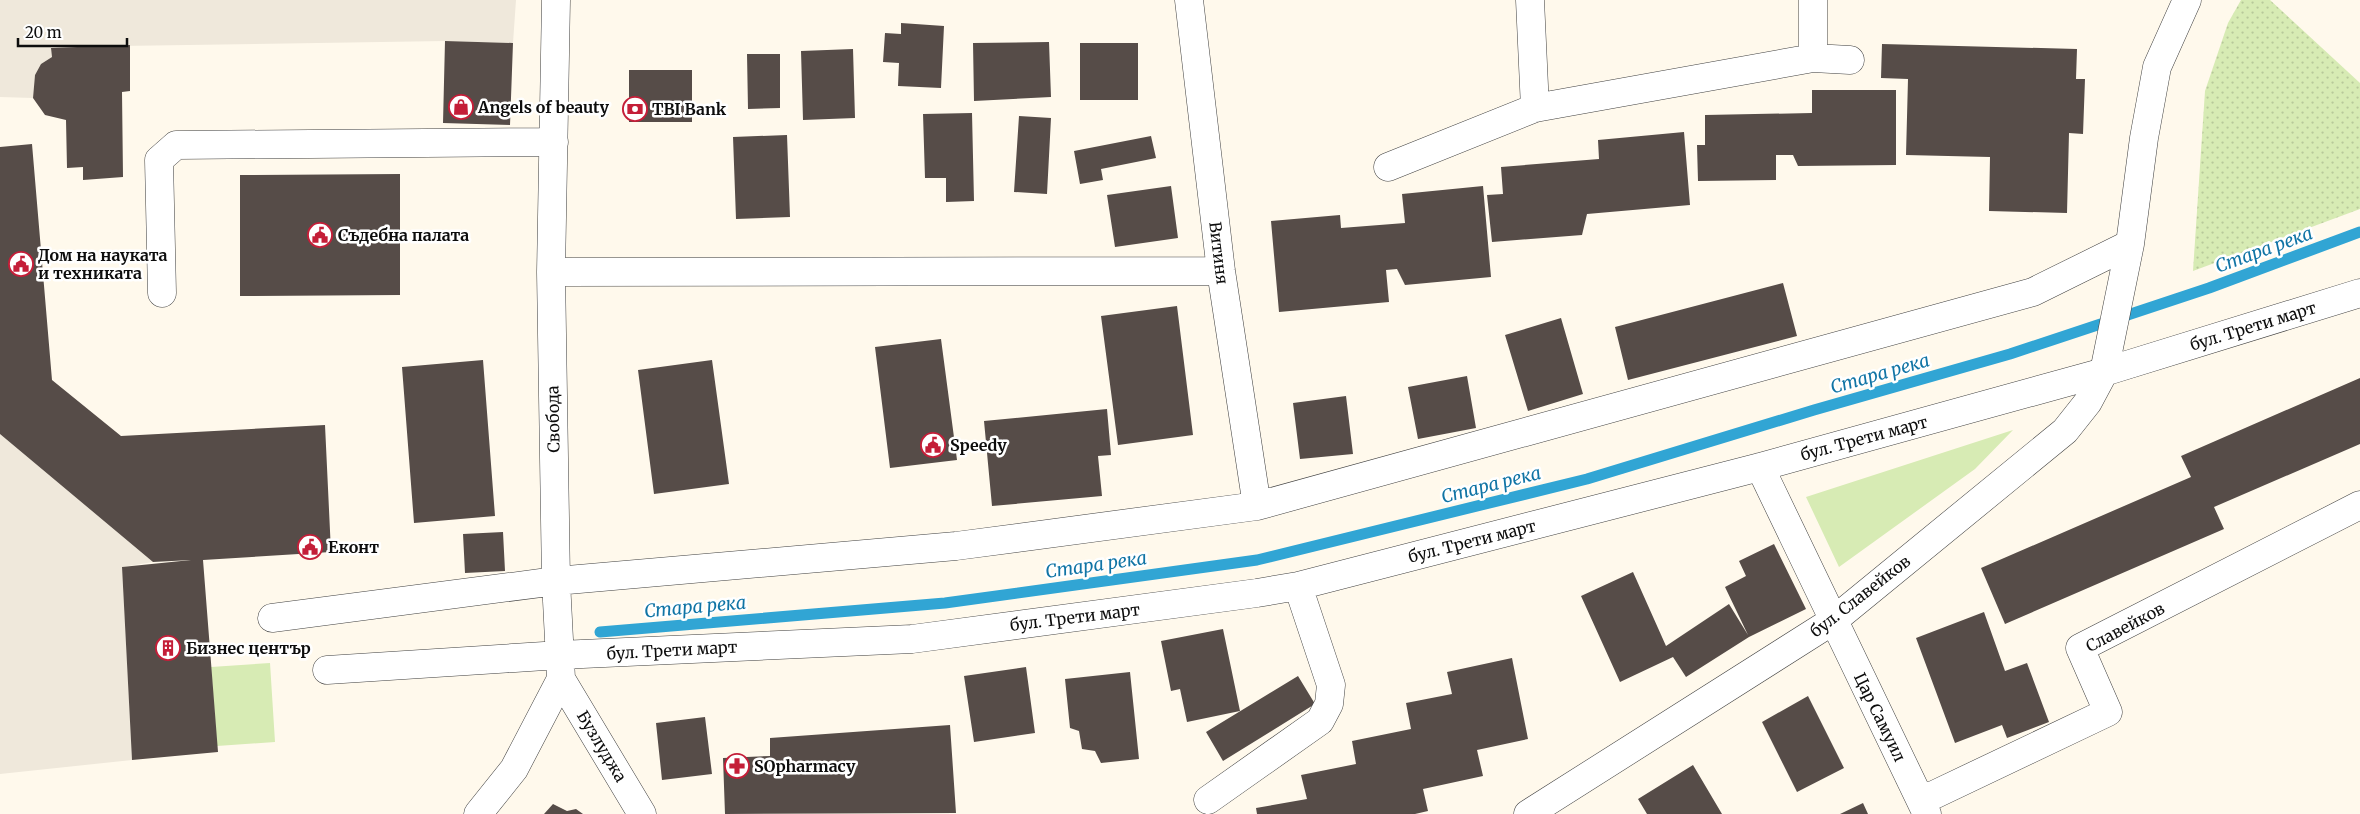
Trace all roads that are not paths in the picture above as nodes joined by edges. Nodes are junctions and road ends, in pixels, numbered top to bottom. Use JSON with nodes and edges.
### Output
{"nodes":[{"id":1,"x":556,"y":0,"type":"edge"},
{"id":2,"x":1189,"y":0,"type":"edge"},
{"id":3,"x":1530,"y":0,"type":"edge"},
{"id":4,"x":1813,"y":0,"type":"edge"},
{"id":5,"x":2187,"y":0,"type":"edge"},
{"id":6,"x":1813,"y":58,"type":"junction"},
{"id":7,"x":1850,"y":60,"type":"dead end"},
{"id":8,"x":1535,"y":108,"type":"junction"},
{"id":9,"x":554,"y":142,"type":"junction"},
{"id":10,"x":1388,"y":167,"type":"dead end"},
{"id":11,"x":2130,"y":244,"type":"junction"},
{"id":12,"x":1221,"y":271,"type":"junction"},
{"id":13,"x":551,"y":272,"type":"junction"},
{"id":14,"x":162,"y":293,"type":"dead end"},
{"id":15,"x":2360,"y":293,"type":"edge"},
{"id":16,"x":2104,"y":372,"type":"junction"},
{"id":17,"x":1760,"y":467,"type":"junction"},
{"id":18,"x":2360,"y":505,"type":"edge"},
{"id":19,"x":1257,"y":506,"type":"junction"},
{"id":20,"x":556,"y":581,"type":"junction"},
{"id":21,"x":1298,"y":586,"type":"junction"},
{"id":22,"x":272,"y":618,"type":"dead end"},
{"id":23,"x":1834,"y":620,"type":"junction"},
{"id":24,"x":560,"y":667,"type":"junction"},
{"id":25,"x":327,"y":670,"type":"dead end"},
{"id":26,"x":1208,"y":800,"type":"dead end"},
{"id":27,"x":1924,"y":808,"type":"edge"},
{"id":28,"x":478,"y":814,"type":"edge"},
{"id":29,"x":642,"y":814,"type":"edge"},
{"id":30,"x":1528,"y":814,"type":"edge"}],
"edges":[{"from":1,"to":9,"type":"street","name":"Свобода"},
{"from":2,"to":12,"type":"street","name":"Витиня"},
{"from":3,"to":8,"type":"street"},
{"from":4,"to":6,"type":"street"},
{"from":5,"to":11,"type":"street","name":"бул. Славейков"},
{"from":6,"to":7,"type":"street"},
{"from":6,"to":8,"type":"street"},
{"from":8,"to":10,"type":"street"},
{"from":9,"to":13,"type":"street","name":"Свобода"},
{"from":9,"to":14,"type":"street"},
{"from":11,"to":16,"type":"street","name":"бул. Славейков"},
{"from":11,"to":19,"type":"street"},
{"from":12,"to":13,"type":"street"},
{"from":12,"to":19,"type":"street","name":"Витиня"},
{"from":13,"to":20,"type":"street","name":"Свобода"},
{"from":15,"to":16,"type":"street","name":"бул. Трети март"},
{"from":16,"to":17,"type":"street","name":"бул. Трети март"},
{"from":16,"to":23,"type":"street","name":"бул. Славейков"},
{"from":17,"to":21,"type":"street","name":"бул. Трети март"},
{"from":17,"to":23,"type":"street","name":"Цар Самуил"},
{"from":18,"to":27,"type":"street","name":"Славейков"},
{"from":19,"to":20,"type":"street"},
{"from":20,"to":22,"type":"street"},
{"from":20,"to":24,"type":"street","name":"Свобода"},
{"from":21,"to":24,"type":"street","name":"бул. Трети март"},
{"from":21,"to":26,"type":"street"},
{"from":23,"to":27,"type":"street","name":"Цар Самуил"},
{"from":23,"to":30,"type":"street","name":"бул. Славейков"},
{"from":24,"to":25,"type":"street","name":"бул. Трети март"},
{"from":24,"to":28,"type":"street"},
{"from":24,"to":29,"type":"street","name":"Бузлуджа"}]}
